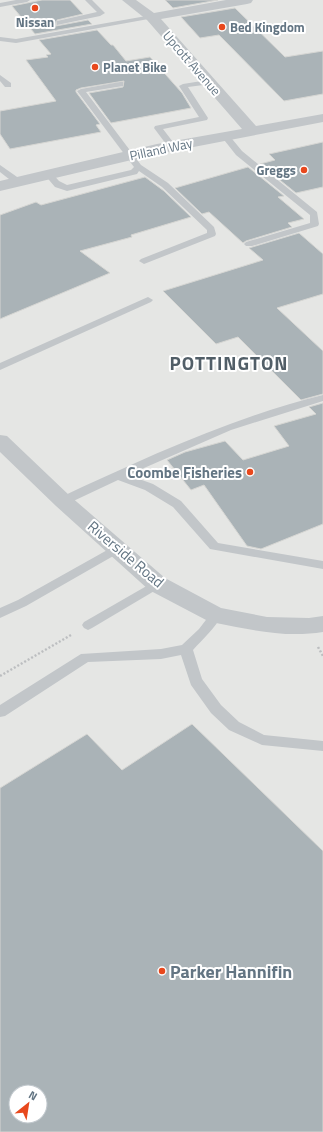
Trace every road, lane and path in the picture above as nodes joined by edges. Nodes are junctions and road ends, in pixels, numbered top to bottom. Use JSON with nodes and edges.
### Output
{"nodes":[{"id":1,"x":27,"y":0,"type":"edge"},
{"id":2,"x":88,"y":0,"type":"edge"},
{"id":3,"x":128,"y":0,"type":"edge"},
{"id":4,"x":247,"y":0,"type":"edge"},
{"id":5,"x":0,"y":5,"type":"edge"},
{"id":6,"x":152,"y":17,"type":"junction"},
{"id":7,"x":60,"y":23,"type":"dead end"},
{"id":8,"x":2,"y":41,"type":"edge"},
{"id":9,"x":0,"y":77,"type":"edge"},
{"id":10,"x":208,"y":82,"type":"junction"},
{"id":11,"x":120,"y":84,"type":"dead end"},
{"id":12,"x":8,"y":85,"type":"dead end"},
{"id":13,"x":323,"y":118,"type":"edge"},
{"id":14,"x":252,"y":130,"type":"junction"},
{"id":15,"x":225,"y":136,"type":"junction"},
{"id":16,"x":172,"y":146,"type":"junction"},
{"id":17,"x":134,"y":161,"type":"junction"},
{"id":18,"x":0,"y":168,"type":"edge"},
{"id":19,"x":17,"y":181,"type":"junction"},
{"id":20,"x":0,"y":186,"type":"edge"},
{"id":21,"x":249,"y":244,"type":"dead end"},
{"id":22,"x":144,"y":261,"type":"dead end"},
{"id":23,"x":148,"y":300,"type":"dead end"},
{"id":24,"x":0,"y":366,"type":"edge"},
{"id":25,"x":323,"y":398,"type":"edge"},
{"id":26,"x":1,"y":443,"type":"edge"},
{"id":27,"x":117,"y":475,"type":"junction"},
{"id":28,"x":63,"y":501,"type":"junction"},
{"id":29,"x":118,"y":548,"type":"junction"},
{"id":30,"x":323,"y":565,"type":"edge"},
{"id":31,"x":157,"y":584,"type":"junction"},
{"id":32,"x":0,"y":613,"type":"edge"},
{"id":33,"x":216,"y":615,"type":"junction"},
{"id":34,"x":323,"y":624,"type":"edge"},
{"id":35,"x":88,"y":625,"type":"dead end"},
{"id":36,"x":186,"y":649,"type":"junction"},
{"id":37,"x":0,"y":712,"type":"edge"},
{"id":38,"x":323,"y":746,"type":"edge"}],
"edges":[{"from":1,"to":5,"type":"lane"},
{"from":2,"to":7,"type":"lane"},
{"from":3,"to":6,"type":"street","name":"Upcott Avenue"},
{"from":4,"to":6,"type":"street"},
{"from":6,"to":8,"type":"lane"},
{"from":6,"to":10,"type":"street","name":"Upcott Avenue"},
{"from":9,"to":12,"type":"lane"},
{"from":10,"to":14,"type":"street","name":"Upcott Avenue"},
{"from":10,"to":16,"type":"lane"},
{"from":11,"to":17,"type":"lane"},
{"from":13,"to":14,"type":"street","name":"Pilland Way"},
{"from":14,"to":15,"type":"street","name":"Pilland Way"},
{"from":15,"to":16,"type":"street","name":"Pilland Way"},
{"from":15,"to":21,"type":"lane"},
{"from":16,"to":17,"type":"street","name":"Pilland Way"},
{"from":17,"to":19,"type":"street","name":"Pilland Way"},
{"from":17,"to":22,"type":"lane"},
{"from":18,"to":19,"type":"lane"},
{"from":19,"to":20,"type":"street","name":"Pilland Way"},
{"from":23,"to":24,"type":"lane"},
{"from":25,"to":27,"type":"lane"},
{"from":26,"to":28,"type":"street","name":"Riverside Road"},
{"from":27,"to":28,"type":"lane"},
{"from":27,"to":30,"type":"lane"},
{"from":28,"to":29,"type":"street","name":"Riverside Road"},
{"from":29,"to":31,"type":"street","name":"Riverside Road"},
{"from":29,"to":32,"type":"lane"},
{"from":31,"to":33,"type":"street","name":"Riverside Road"},
{"from":31,"to":35,"type":"lane"},
{"from":33,"to":34,"type":"street","name":"Riverside Road"},
{"from":33,"to":36,"type":"lane"},
{"from":36,"to":37,"type":"lane"},
{"from":36,"to":38,"type":"lane"}]}
